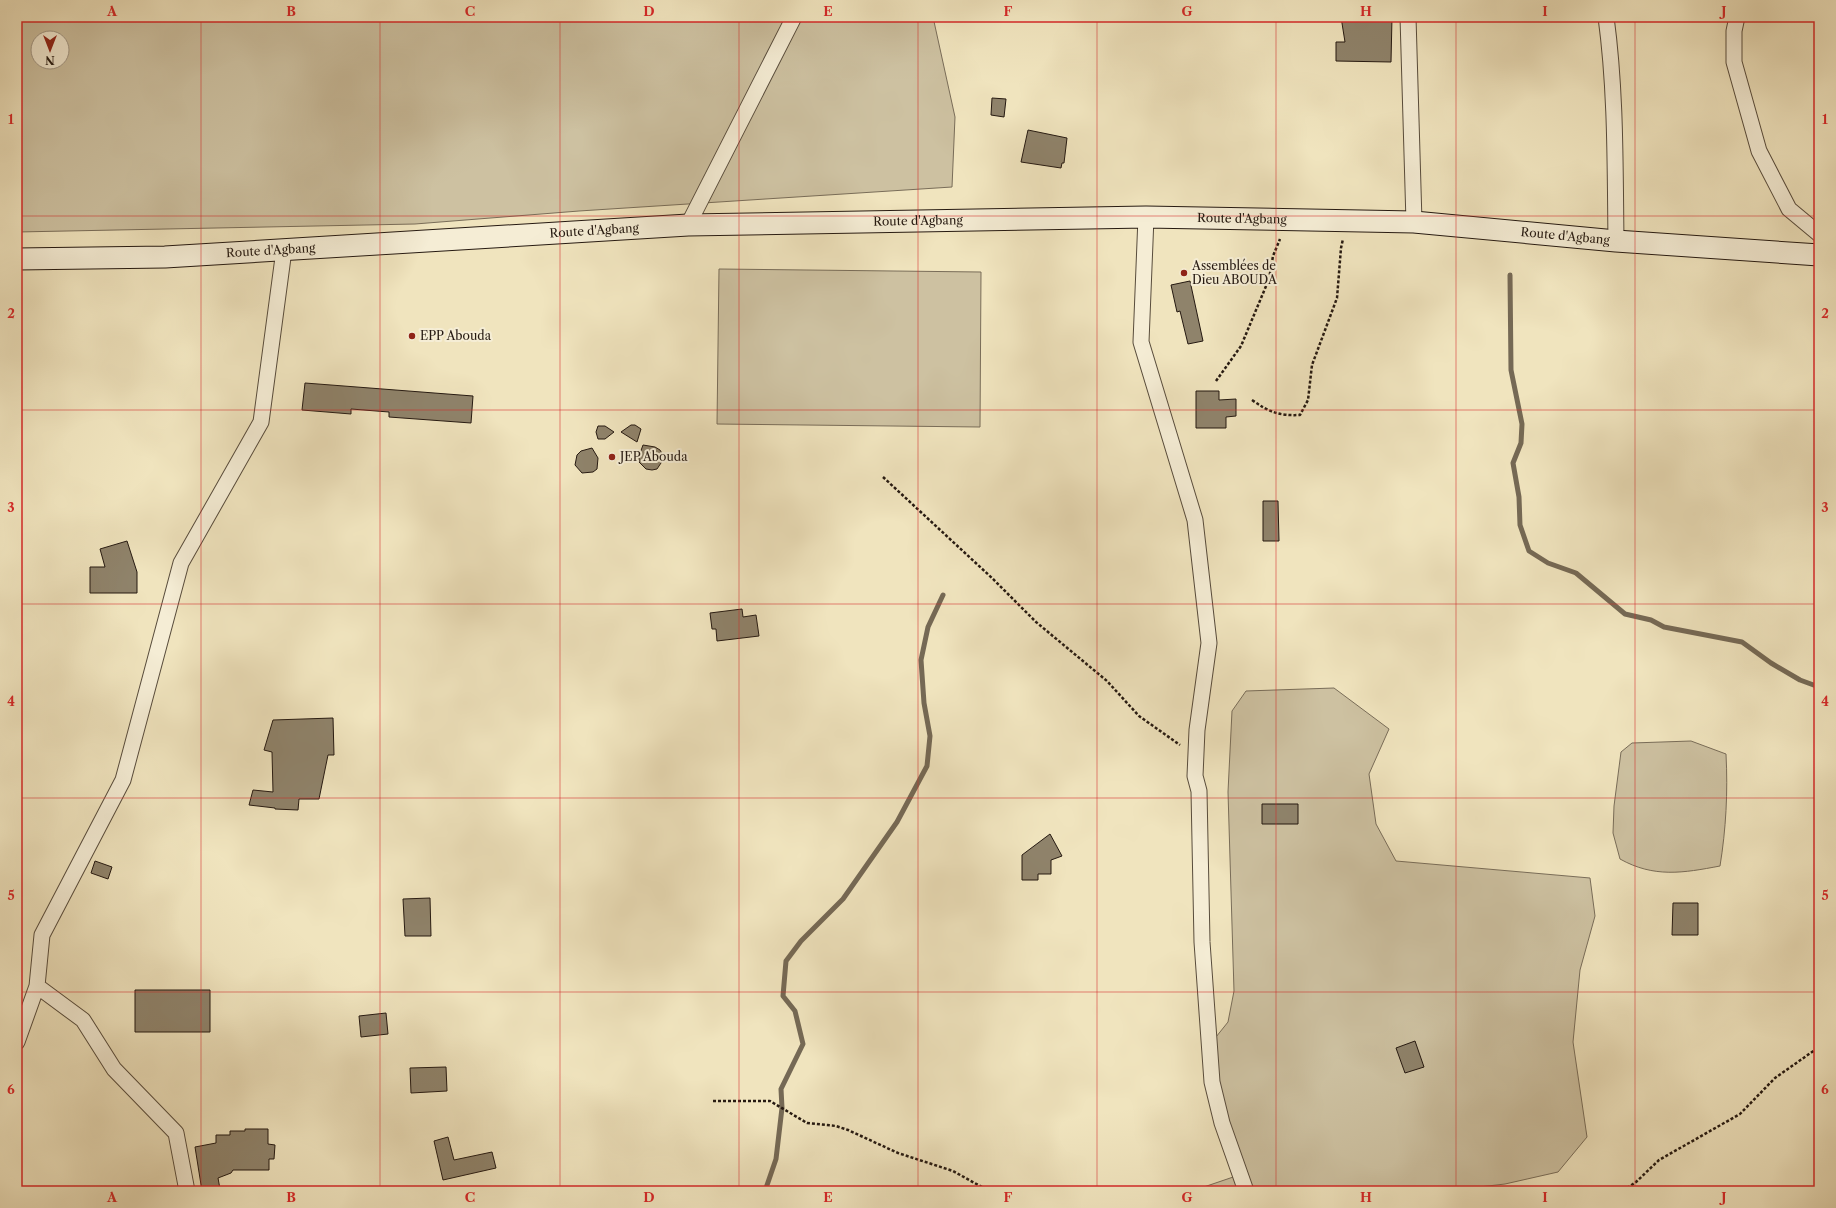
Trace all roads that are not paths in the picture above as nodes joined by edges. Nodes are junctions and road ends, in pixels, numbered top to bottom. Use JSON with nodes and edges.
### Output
{"nodes":[{"id":1,"x":794,"y":17,"type":"edge"},
{"id":2,"x":1408,"y":17,"type":"edge"},
{"id":3,"x":1606,"y":17,"type":"edge"},
{"id":4,"x":1737,"y":17,"type":"edge"},
{"id":5,"x":1146,"y":216,"type":"junction"},
{"id":6,"x":1414,"y":222,"type":"junction"},
{"id":7,"x":688,"y":225,"type":"junction"},
{"id":8,"x":1819,"y":234,"type":"edge"},
{"id":9,"x":1616,"y":241,"type":"junction"},
{"id":10,"x":284,"y":250,"type":"junction"},
{"id":11,"x":1819,"y":255,"type":"edge"},
{"id":12,"x":17,"y":259,"type":"edge"},
{"id":13,"x":37,"y":986,"type":"junction"},
{"id":14,"x":17,"y":1042,"type":"edge"},
{"id":15,"x":187,"y":1191,"type":"edge"},
{"id":16,"x":1246,"y":1191,"type":"edge"}],
"edges":[{"from":1,"to":7,"type":"street"},
{"from":2,"to":6,"type":"street"},
{"from":3,"to":9,"type":"street"},
{"from":4,"to":8,"type":"street"},
{"from":5,"to":6,"type":"main road","name":"Route d'Agbang"},
{"from":5,"to":7,"type":"main road","name":"Route d'Agbang"},
{"from":5,"to":16,"type":"street"},
{"from":6,"to":9,"type":"main road","name":"Route d'Agbang"},
{"from":7,"to":10,"type":"main road","name":"Route d'Agbang"},
{"from":9,"to":11,"type":"main road","name":"Route d'Agbang"},
{"from":10,"to":12,"type":"main road","name":"Route d'Agbang"},
{"from":10,"to":13,"type":"street"},
{"from":13,"to":14,"type":"street"},
{"from":13,"to":15,"type":"street"}]}
